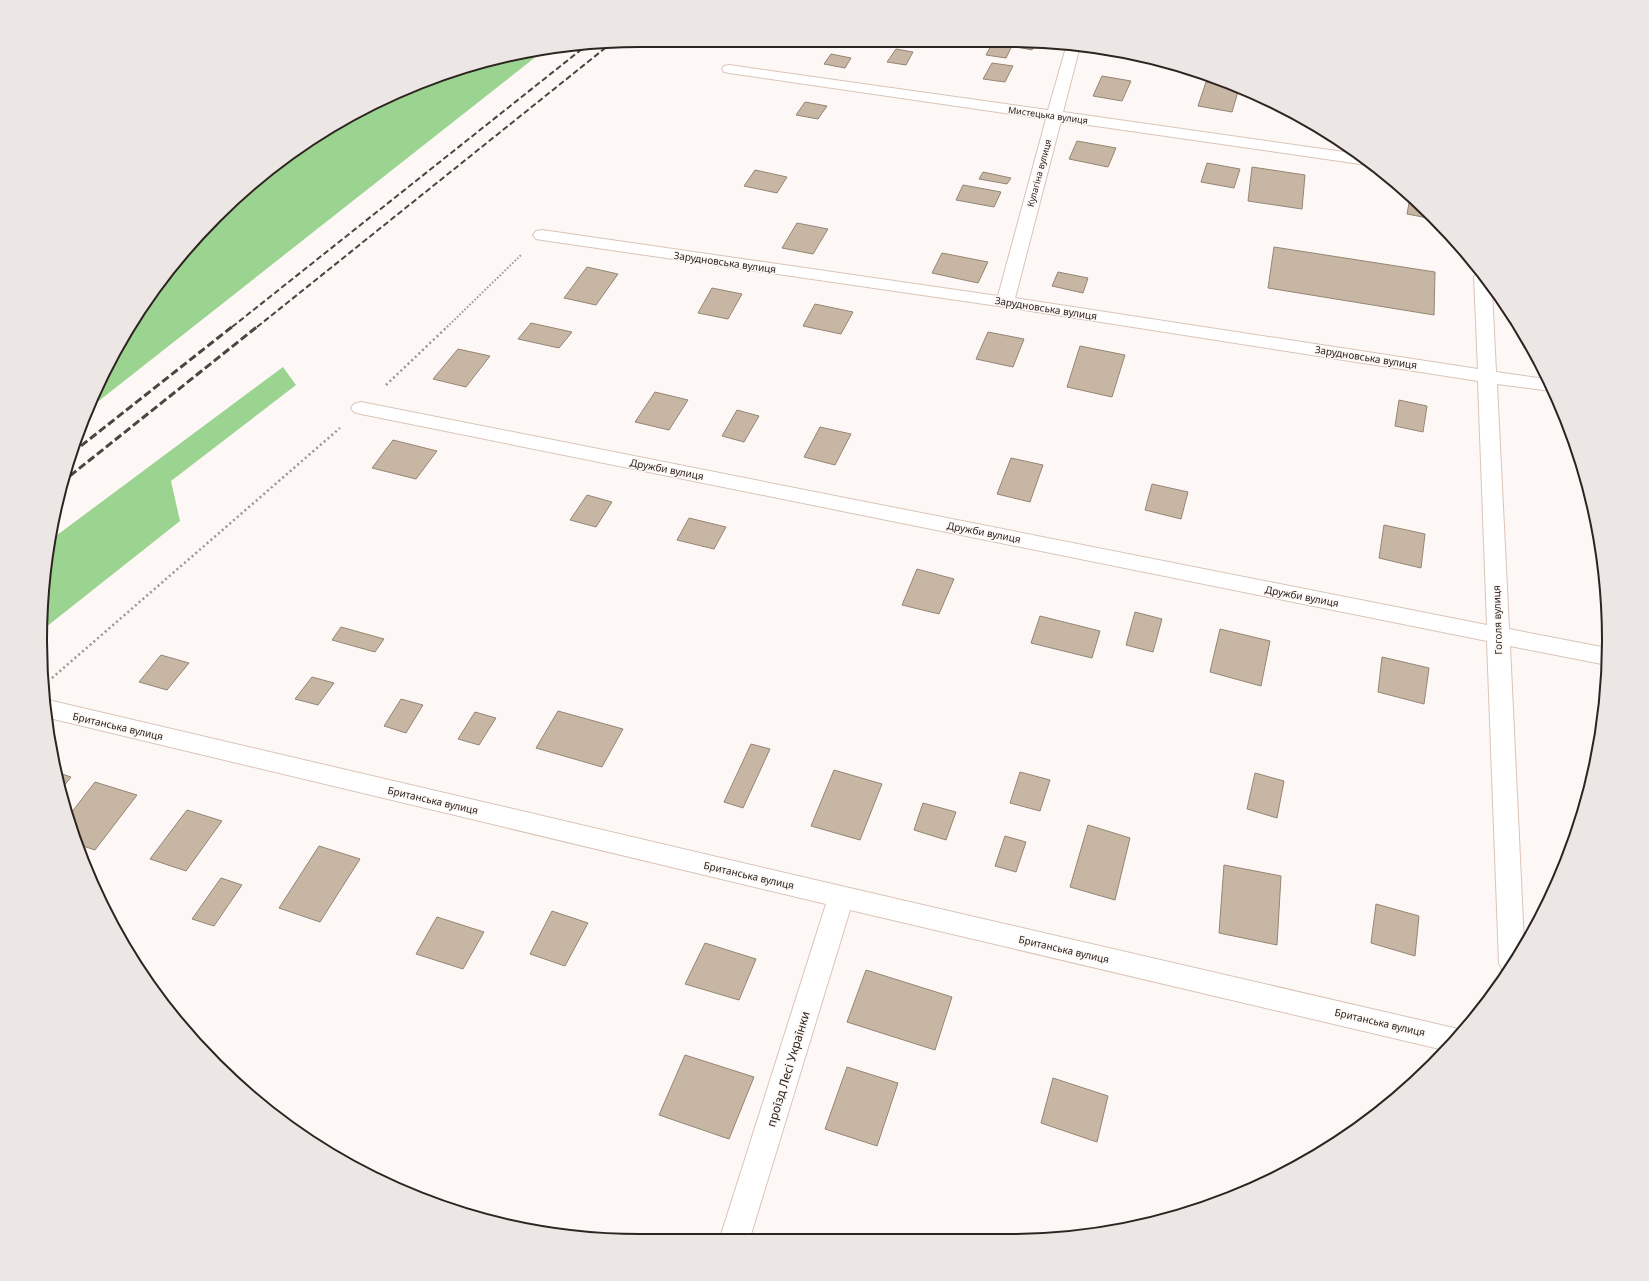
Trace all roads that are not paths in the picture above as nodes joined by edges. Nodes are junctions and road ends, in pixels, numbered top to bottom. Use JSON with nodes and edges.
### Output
{"nodes":[{"id":1,"x":1072,"y":51,"type":"edge"},
{"id":2,"x":729,"y":69,"type":"dead end"},
{"id":3,"x":1054,"y":116,"type":"junction"},
{"id":4,"x":1353,"y":158,"type":"edge"},
{"id":5,"x":542,"y":235,"type":"road end"},
{"id":6,"x":1483,"y":285,"type":"edge"},
{"id":7,"x":1005,"y":302,"type":"junction"},
{"id":8,"x":1488,"y":375,"type":"junction"},
{"id":9,"x":1544,"y":385,"type":"edge"},
{"id":10,"x":362,"y":408,"type":"road end"},
{"id":11,"x":1498,"y":635,"type":"junction"},
{"id":12,"x":1602,"y":656,"type":"edge"},
{"id":13,"x":51,"y":710,"type":"edge"},
{"id":14,"x":842,"y":897,"type":"junction"},
{"id":15,"x":1512,"y":954,"type":"edge"},
{"id":16,"x":1449,"y":1039,"type":"edge"},
{"id":17,"x":736,"y":1234,"type":"edge"}],
"edges":[{"from":1,"to":3,"type":"street","name":"Кулагіна вулиця"},
{"from":2,"to":3,"type":"street","name":"Мистецька вулиця"},
{"from":3,"to":4,"type":"street","name":"Мистецька вулиця"},
{"from":3,"to":7,"type":"street","name":"Кулагіна вулиця"},
{"from":5,"to":7,"type":"street","name":"Зарудновська вулиця"},
{"from":6,"to":8,"type":"street","name":"Гоголя вулиця"},
{"from":7,"to":8,"type":"street","name":"Зарудновська вулиця"},
{"from":8,"to":9,"type":"street","name":"Зарудновська вулиця"},
{"from":8,"to":11,"type":"street","name":"Гоголя вулиця"},
{"from":10,"to":11,"type":"street","name":"Дружби вулиця"},
{"from":11,"to":12,"type":"street","name":"Дружби вулиця"},
{"from":11,"to":15,"type":"street","name":"Гоголя вулиця"},
{"from":13,"to":14,"type":"street","name":"Британська вулиця"},
{"from":14,"to":16,"type":"street","name":"Британська вулиця"},
{"from":14,"to":17,"type":"street","name":"проїзд Лесі Українки"}]}
